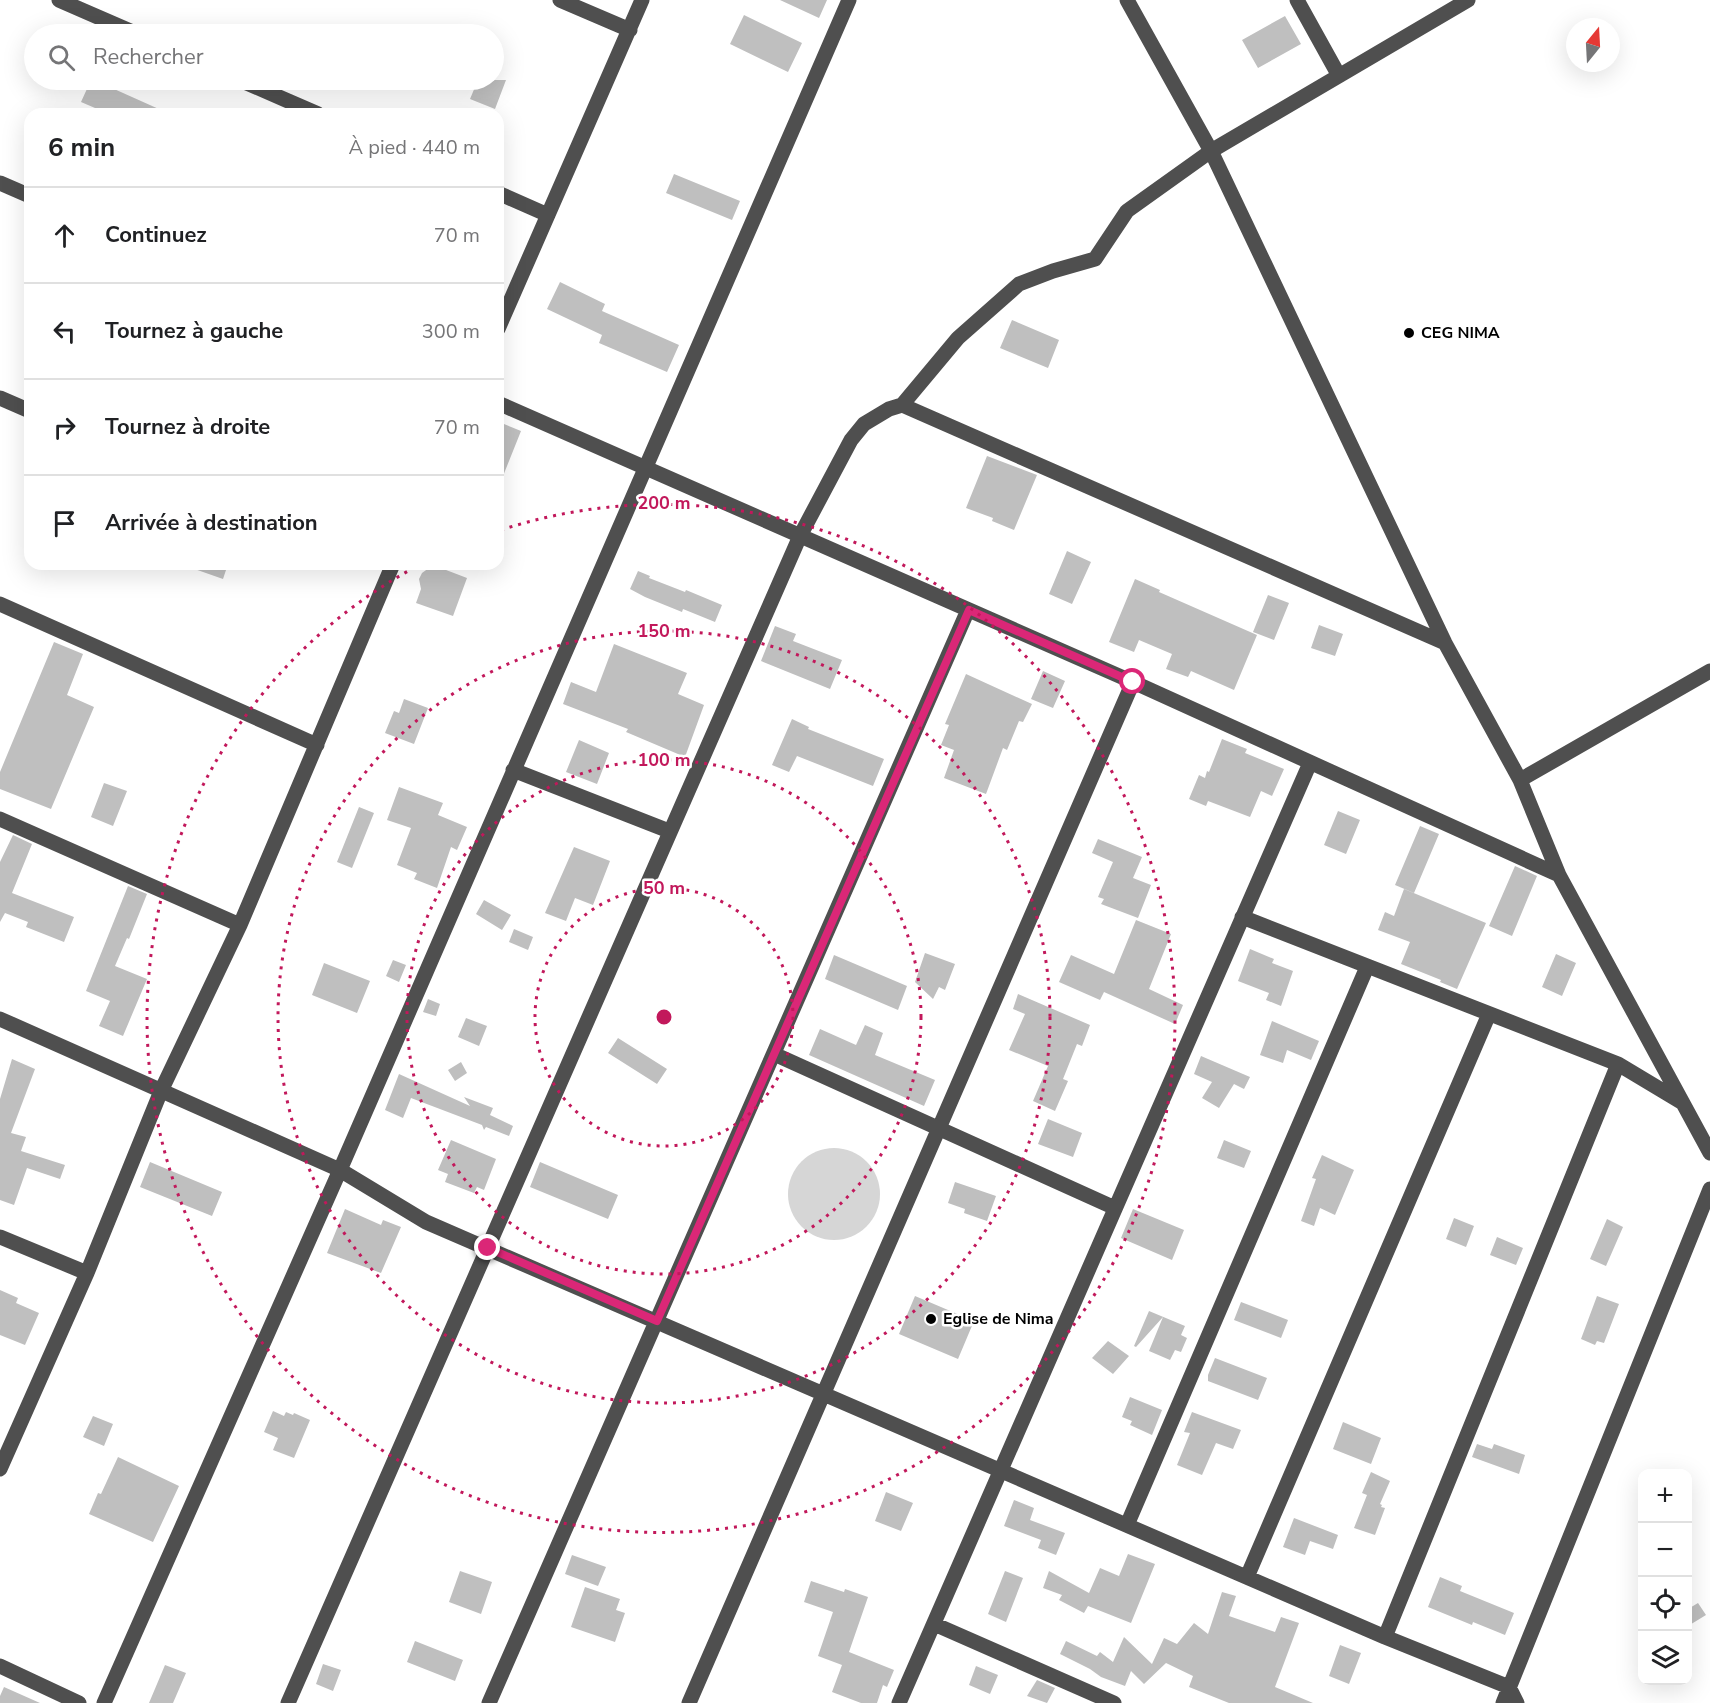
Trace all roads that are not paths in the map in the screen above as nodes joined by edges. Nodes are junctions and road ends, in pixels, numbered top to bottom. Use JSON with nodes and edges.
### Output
{"nodes":[{"id":1,"x":59,"y":0,"type":"edge"},
{"id":2,"x":560,"y":0,"type":"edge"},
{"id":3,"x":642,"y":0,"type":"edge"},
{"id":4,"x":849,"y":0,"type":"edge"},
{"id":5,"x":1127,"y":0,"type":"edge"},
{"id":6,"x":1297,"y":0,"type":"edge"},
{"id":7,"x":1468,"y":0,"type":"edge"},
{"id":8,"x":114,"y":24,"type":"edge"},
{"id":9,"x":630,"y":30,"type":"junction"},
{"id":10,"x":1338,"y":74,"type":"junction"},
{"id":11,"x":263,"y":90,"type":"edge"},
{"id":12,"x":304,"y":108,"type":"edge"},
{"id":13,"x":1211,"y":151,"type":"junction"},
{"id":14,"x":0,"y":183,"type":"edge"},
{"id":15,"x":24,"y":193,"type":"edge"},
{"id":16,"x":504,"y":196,"type":"edge"},
{"id":17,"x":548,"y":215,"type":"junction"},
{"id":18,"x":504,"y":315,"type":"edge"},
{"id":19,"x":0,"y":398,"type":"edge"},
{"id":20,"x":902,"y":405,"type":"junction"},
{"id":21,"x":504,"y":406,"type":"edge"},
{"id":22,"x":24,"y":408,"type":"edge"},
{"id":23,"x":645,"y":467,"type":"junction"},
{"id":24,"x":800,"y":536,"type":"junction"},
{"id":25,"x":384,"y":570,"type":"edge"},
{"id":26,"x":0,"y":604,"type":"edge"},
{"id":27,"x":969,"y":610,"type":"junction"},
{"id":28,"x":1445,"y":643,"type":"junction"},
{"id":29,"x":1710,"y":671,"type":"edge"},
{"id":30,"x":1133,"y":682,"type":"junction"},
{"id":31,"x":317,"y":745,"type":"junction"},
{"id":32,"x":1310,"y":763,"type":"junction"},
{"id":33,"x":513,"y":770,"type":"junction"},
{"id":34,"x":1520,"y":780,"type":"junction"},
{"id":35,"x":0,"y":819,"type":"edge"},
{"id":36,"x":669,"y":831,"type":"junction"},
{"id":37,"x":1559,"y":875,"type":"junction"},
{"id":38,"x":1242,"y":917,"type":"junction"},
{"id":39,"x":240,"y":925,"type":"junction"},
{"id":40,"x":1367,"y":967,"type":"junction"},
{"id":41,"x":1489,"y":1014,"type":"junction"},
{"id":42,"x":0,"y":1019,"type":"edge"},
{"id":43,"x":774,"y":1054,"type":"junction"},
{"id":44,"x":1618,"y":1064,"type":"junction"},
{"id":45,"x":161,"y":1091,"type":"junction"},
{"id":46,"x":1683,"y":1103,"type":"junction"},
{"id":47,"x":939,"y":1128,"type":"junction"},
{"id":48,"x":1710,"y":1153,"type":"edge"},
{"id":49,"x":340,"y":1170,"type":"junction"},
{"id":50,"x":1710,"y":1189,"type":"edge"},
{"id":51,"x":1115,"y":1208,"type":"junction"},
{"id":52,"x":0,"y":1237,"type":"edge"},
{"id":53,"x":488,"y":1248,"type":"junction"},
{"id":54,"x":87,"y":1273,"type":"junction"},
{"id":55,"x":657,"y":1321,"type":"junction"},
{"id":56,"x":823,"y":1394,"type":"junction"},
{"id":57,"x":2,"y":1458,"type":"edge"},
{"id":58,"x":1001,"y":1471,"type":"junction"},
{"id":59,"x":1127,"y":1526,"type":"junction"},
{"id":60,"x":1247,"y":1577,"type":"junction"},
{"id":61,"x":934,"y":1624,"type":"junction"},
{"id":62,"x":1385,"y":1637,"type":"junction"},
{"id":63,"x":0,"y":1666,"type":"edge"},
{"id":64,"x":1509,"y":1687,"type":"junction"},
{"id":65,"x":79,"y":1703,"type":"edge"},
{"id":66,"x":104,"y":1703,"type":"edge"},
{"id":67,"x":288,"y":1703,"type":"edge"},
{"id":68,"x":489,"y":1703,"type":"edge"},
{"id":69,"x":689,"y":1703,"type":"edge"},
{"id":70,"x":899,"y":1703,"type":"edge"},
{"id":71,"x":1114,"y":1703,"type":"edge"},
{"id":72,"x":1503,"y":1703,"type":"edge"},
{"id":73,"x":1517,"y":1703,"type":"edge"}],
"edges":[{"from":1,"to":8,"type":"street"},
{"from":2,"to":9,"type":"street"},
{"from":3,"to":9,"type":"street"},
{"from":4,"to":23,"type":"street"},
{"from":5,"to":13,"type":"street"},
{"from":6,"to":10,"type":"street"},
{"from":7,"to":10,"type":"street"},
{"from":9,"to":17,"type":"street"},
{"from":10,"to":13,"type":"street"},
{"from":11,"to":12,"type":"street"},
{"from":13,"to":20,"type":"street"},
{"from":13,"to":28,"type":"street"},
{"from":14,"to":15,"type":"street"},
{"from":16,"to":17,"type":"street"},
{"from":17,"to":18,"type":"street"},
{"from":19,"to":22,"type":"street"},
{"from":20,"to":24,"type":"street"},
{"from":20,"to":28,"type":"street"},
{"from":21,"to":23,"type":"street"},
{"from":23,"to":24,"type":"street"},
{"from":23,"to":33,"type":"street"},
{"from":24,"to":27,"type":"street"},
{"from":24,"to":36,"type":"street"},
{"from":25,"to":31,"type":"street"},
{"from":26,"to":31,"type":"street"},
{"from":27,"to":30,"type":"street"},
{"from":27,"to":43,"type":"street"},
{"from":28,"to":34,"type":"street"},
{"from":29,"to":34,"type":"street"},
{"from":30,"to":32,"type":"street"},
{"from":30,"to":47,"type":"street"},
{"from":31,"to":39,"type":"street"},
{"from":32,"to":37,"type":"street"},
{"from":32,"to":38,"type":"street"},
{"from":33,"to":36,"type":"street"},
{"from":33,"to":49,"type":"street"},
{"from":34,"to":37,"type":"street"},
{"from":35,"to":39,"type":"street"},
{"from":36,"to":53,"type":"street"},
{"from":37,"to":46,"type":"street"},
{"from":38,"to":40,"type":"street"},
{"from":38,"to":51,"type":"street"},
{"from":39,"to":45,"type":"street"},
{"from":40,"to":41,"type":"street"},
{"from":40,"to":59,"type":"street"},
{"from":41,"to":44,"type":"street"},
{"from":41,"to":60,"type":"street"},
{"from":42,"to":45,"type":"street"},
{"from":43,"to":47,"type":"street"},
{"from":43,"to":55,"type":"street"},
{"from":44,"to":46,"type":"street"},
{"from":44,"to":62,"type":"street"},
{"from":45,"to":49,"type":"street"},
{"from":45,"to":54,"type":"street"},
{"from":46,"to":48,"type":"street"},
{"from":47,"to":51,"type":"street"},
{"from":47,"to":56,"type":"street"},
{"from":49,"to":53,"type":"street"},
{"from":49,"to":66,"type":"street"},
{"from":50,"to":64,"type":"street"},
{"from":51,"to":58,"type":"street"},
{"from":52,"to":54,"type":"street"},
{"from":53,"to":55,"type":"street"},
{"from":53,"to":67,"type":"street"},
{"from":54,"to":57,"type":"street"},
{"from":55,"to":56,"type":"street"},
{"from":55,"to":68,"type":"street"},
{"from":56,"to":58,"type":"street"},
{"from":56,"to":69,"type":"street"},
{"from":58,"to":59,"type":"street"},
{"from":58,"to":61,"type":"street"},
{"from":59,"to":60,"type":"street"},
{"from":60,"to":62,"type":"street"},
{"from":61,"to":70,"type":"street"},
{"from":61,"to":71,"type":"street"},
{"from":62,"to":64,"type":"street"},
{"from":63,"to":65,"type":"street"},
{"from":64,"to":72,"type":"street"},
{"from":64,"to":73,"type":"street"}]}
